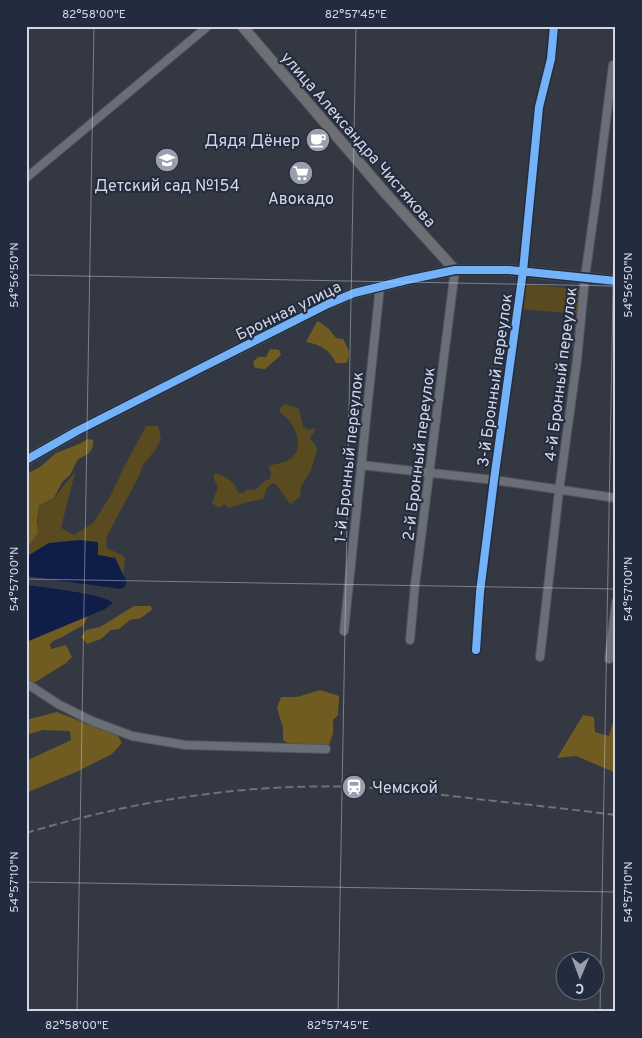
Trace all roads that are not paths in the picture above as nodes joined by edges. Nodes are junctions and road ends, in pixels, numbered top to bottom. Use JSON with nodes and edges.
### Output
{"nodes":[{"id":1,"x":208,"y":26,"type":"edge"},
{"id":2,"x":242,"y":26,"type":"edge"},
{"id":3,"x":554,"y":26,"type":"edge"},
{"id":4,"x":612,"y":65,"type":"dead end"},
{"id":5,"x":26,"y":178,"type":"edge"},
{"id":6,"x":455,"y":270,"type":"junction"},
{"id":7,"x":523,"y":271,"type":"junction"},
{"id":8,"x":585,"y":277,"type":"junction"},
{"id":9,"x":616,"y":280,"type":"edge"},
{"id":10,"x":380,"y":286,"type":"junction"},
{"id":11,"x":26,"y":460,"type":"edge"},
{"id":12,"x":360,"y":465,"type":"junction"},
{"id":13,"x":430,"y":473,"type":"junction"},
{"id":14,"x":494,"y":480,"type":"junction"},
{"id":15,"x":559,"y":491,"type":"junction"},
{"id":16,"x":616,"y":498,"type":"edge"},
{"id":17,"x":616,"y":602,"type":"edge"},
{"id":18,"x":344,"y":631,"type":"dead end"},
{"id":19,"x":410,"y":640,"type":"dead end"},
{"id":20,"x":476,"y":650,"type":"dead end"},
{"id":21,"x":540,"y":657,"type":"dead end"},
{"id":22,"x":609,"y":660,"type":"dead end"},
{"id":23,"x":26,"y":683,"type":"edge"},
{"id":24,"x":326,"y":749,"type":"dead end"}],
"edges":[{"from":1,"to":5,"type":"street"},
{"from":2,"to":6,"type":"street","name":"улица Александра Чистякова"},
{"from":3,"to":7,"type":"street","name":"3-й Бронный переулок"},
{"from":4,"to":8,"type":"street","name":"4-й Бронный переулок"},
{"from":6,"to":7,"type":"street","name":"Бронная улица"},
{"from":6,"to":10,"type":"street","name":"Бронная улица"},
{"from":6,"to":13,"type":"street","name":"2-й Бронный переулок"},
{"from":7,"to":8,"type":"street","name":"Бронная улица"},
{"from":7,"to":14,"type":"street","name":"3-й Бронный переулок"},
{"from":8,"to":9,"type":"street","name":"Бронная улица"},
{"from":8,"to":15,"type":"street","name":"4-й Бронный переулок"},
{"from":10,"to":11,"type":"street","name":"Бронная улица"},
{"from":10,"to":12,"type":"street","name":"1-й Бронный переулок"},
{"from":12,"to":13,"type":"street"},
{"from":12,"to":18,"type":"street","name":"1-й Бронный переулок"},
{"from":13,"to":14,"type":"street"},
{"from":13,"to":19,"type":"street","name":"2-й Бронный переулок"},
{"from":14,"to":15,"type":"street"},
{"from":14,"to":20,"type":"street","name":"3-й Бронный переулок"},
{"from":15,"to":16,"type":"street"},
{"from":15,"to":21,"type":"street","name":"4-й Бронный переулок"},
{"from":17,"to":22,"type":"street"},
{"from":23,"to":24,"type":"street"}]}
